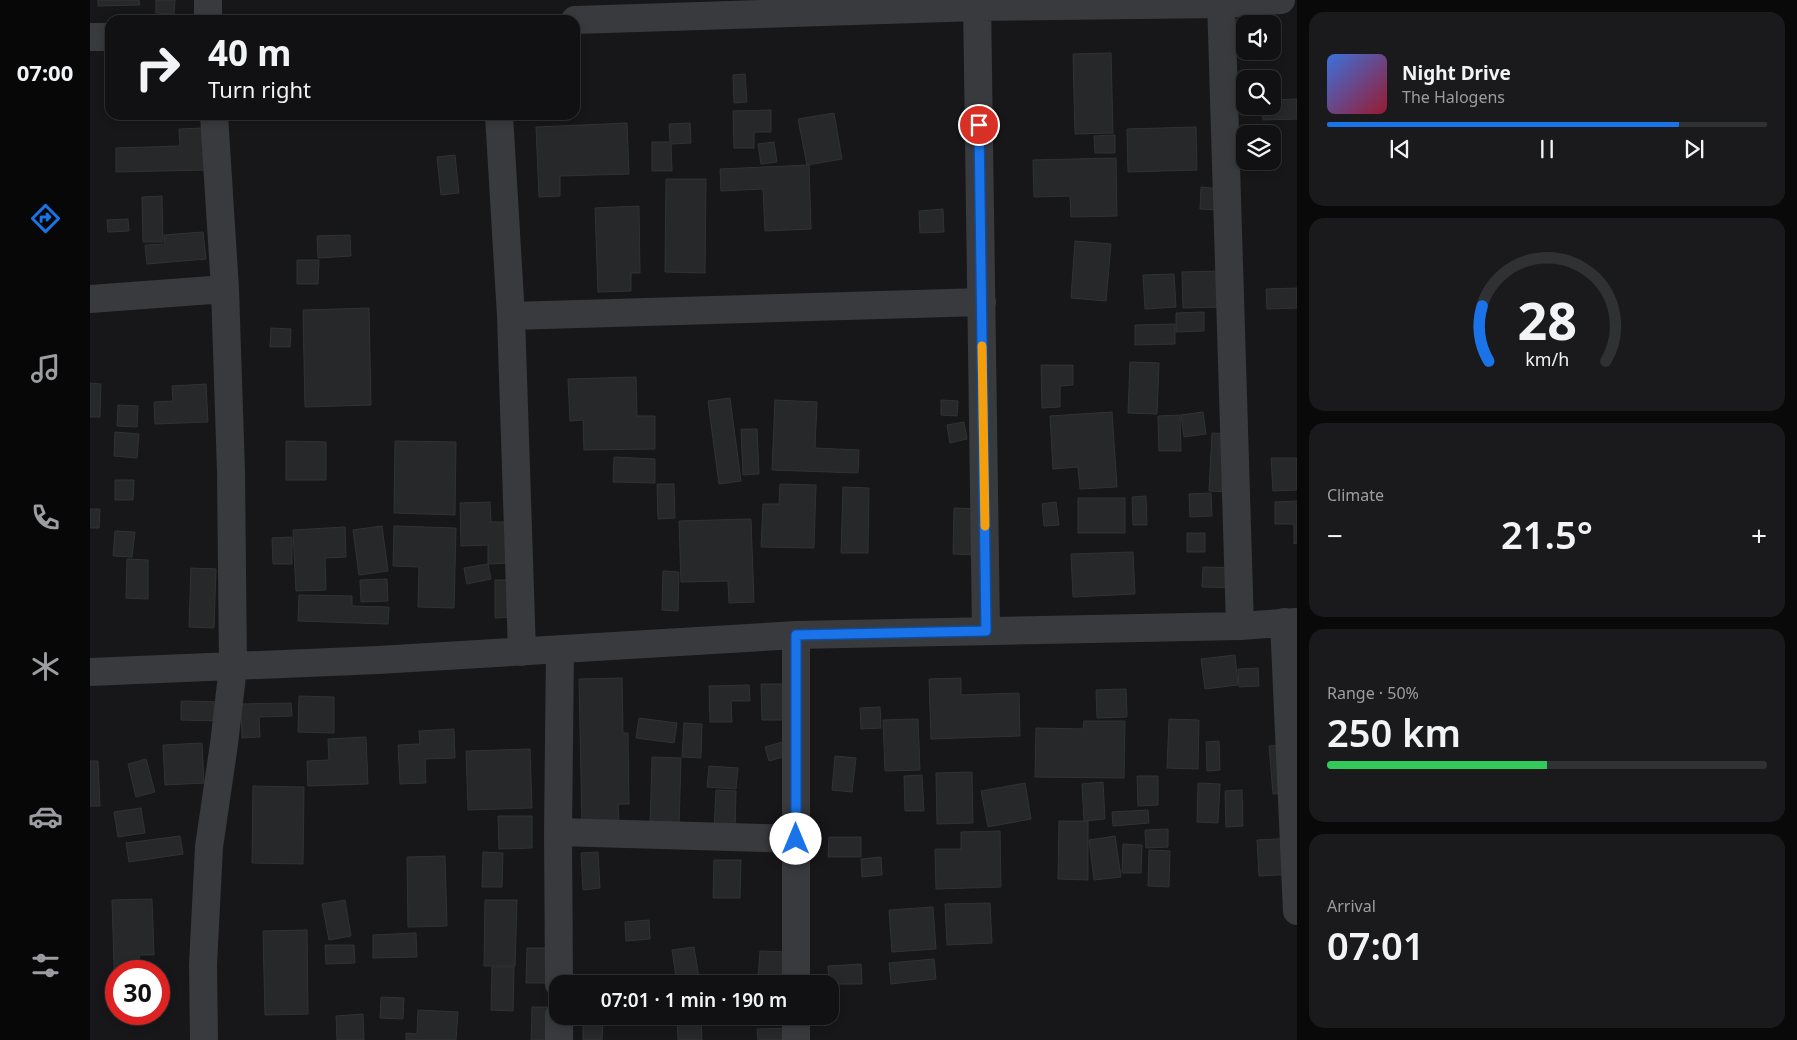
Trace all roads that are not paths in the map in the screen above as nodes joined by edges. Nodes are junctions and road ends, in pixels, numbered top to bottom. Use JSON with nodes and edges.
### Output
{"nodes":[{"id":1,"x":208,"y":0,"type":"edge"},
{"id":2,"x":1281,"y":0,"type":"edge"},
{"id":3,"x":1221,"y":2,"type":"edge"},
{"id":4,"x":977,"y":3,"type":"edge"},
{"id":5,"x":738,"y":7,"type":"edge"},
{"id":6,"x":208,"y":15,"type":"edge"},
{"id":7,"x":580,"y":20,"type":"edge"},
{"id":8,"x":105,"y":36,"type":"edge"},
{"id":9,"x":90,"y":37,"type":"edge"},
{"id":10,"x":214,"y":120,"type":"edge"},
{"id":11,"x":498,"y":120,"type":"edge"},
{"id":12,"x":225,"y":288,"type":"junction"},
{"id":13,"x":90,"y":300,"type":"edge"},
{"id":14,"x":982,"y":302,"type":"junction"},
{"id":15,"x":511,"y":316,"type":"junction"},
{"id":16,"x":1291,"y":622,"type":"edge"},
{"id":17,"x":1240,"y":626,"type":"junction"},
{"id":18,"x":986,"y":631,"type":"junction"},
{"id":19,"x":796,"y":635,"type":"junction"},
{"id":20,"x":560,"y":650,"type":"junction"},
{"id":21,"x":522,"y":652,"type":"junction"},
{"id":22,"x":233,"y":666,"type":"junction"},
{"id":23,"x":90,"y":672,"type":"edge"},
{"id":24,"x":558,"y":832,"type":"junction"},
{"id":25,"x":796,"y":839,"type":"junction"},
{"id":26,"x":1297,"y":911,"type":"edge"},
{"id":27,"x":559,"y":975,"type":"edge"},
{"id":28,"x":796,"y":975,"type":"edge"},
{"id":29,"x":559,"y":1025,"type":"edge"},
{"id":30,"x":796,"y":1025,"type":"edge"},
{"id":31,"x":204,"y":1040,"type":"edge"},
{"id":32,"x":559,"y":1040,"type":"edge"},
{"id":33,"x":796,"y":1040,"type":"edge"}],
"edges":[{"from":1,"to":6,"type":"street"},
{"from":2,"to":3,"type":"street"},
{"from":3,"to":4,"type":"street"},
{"from":3,"to":17,"type":"street"},
{"from":4,"to":5,"type":"street"},
{"from":4,"to":14,"type":"street"},
{"from":5,"to":7,"type":"street"},
{"from":8,"to":9,"type":"street"},
{"from":10,"to":12,"type":"street"},
{"from":11,"to":15,"type":"street"},
{"from":12,"to":13,"type":"street"},
{"from":12,"to":22,"type":"street"},
{"from":14,"to":15,"type":"street"},
{"from":14,"to":18,"type":"street"},
{"from":15,"to":21,"type":"street"},
{"from":16,"to":17,"type":"street"},
{"from":16,"to":26,"type":"street"},
{"from":17,"to":18,"type":"street"},
{"from":18,"to":19,"type":"street"},
{"from":19,"to":20,"type":"street"},
{"from":19,"to":25,"type":"street"},
{"from":20,"to":21,"type":"street"},
{"from":20,"to":24,"type":"street"},
{"from":21,"to":22,"type":"street"},
{"from":22,"to":23,"type":"street"},
{"from":22,"to":31,"type":"street"},
{"from":24,"to":25,"type":"street"},
{"from":24,"to":27,"type":"street"},
{"from":25,"to":28,"type":"street"},
{"from":29,"to":32,"type":"street"},
{"from":30,"to":33,"type":"street"}]}
